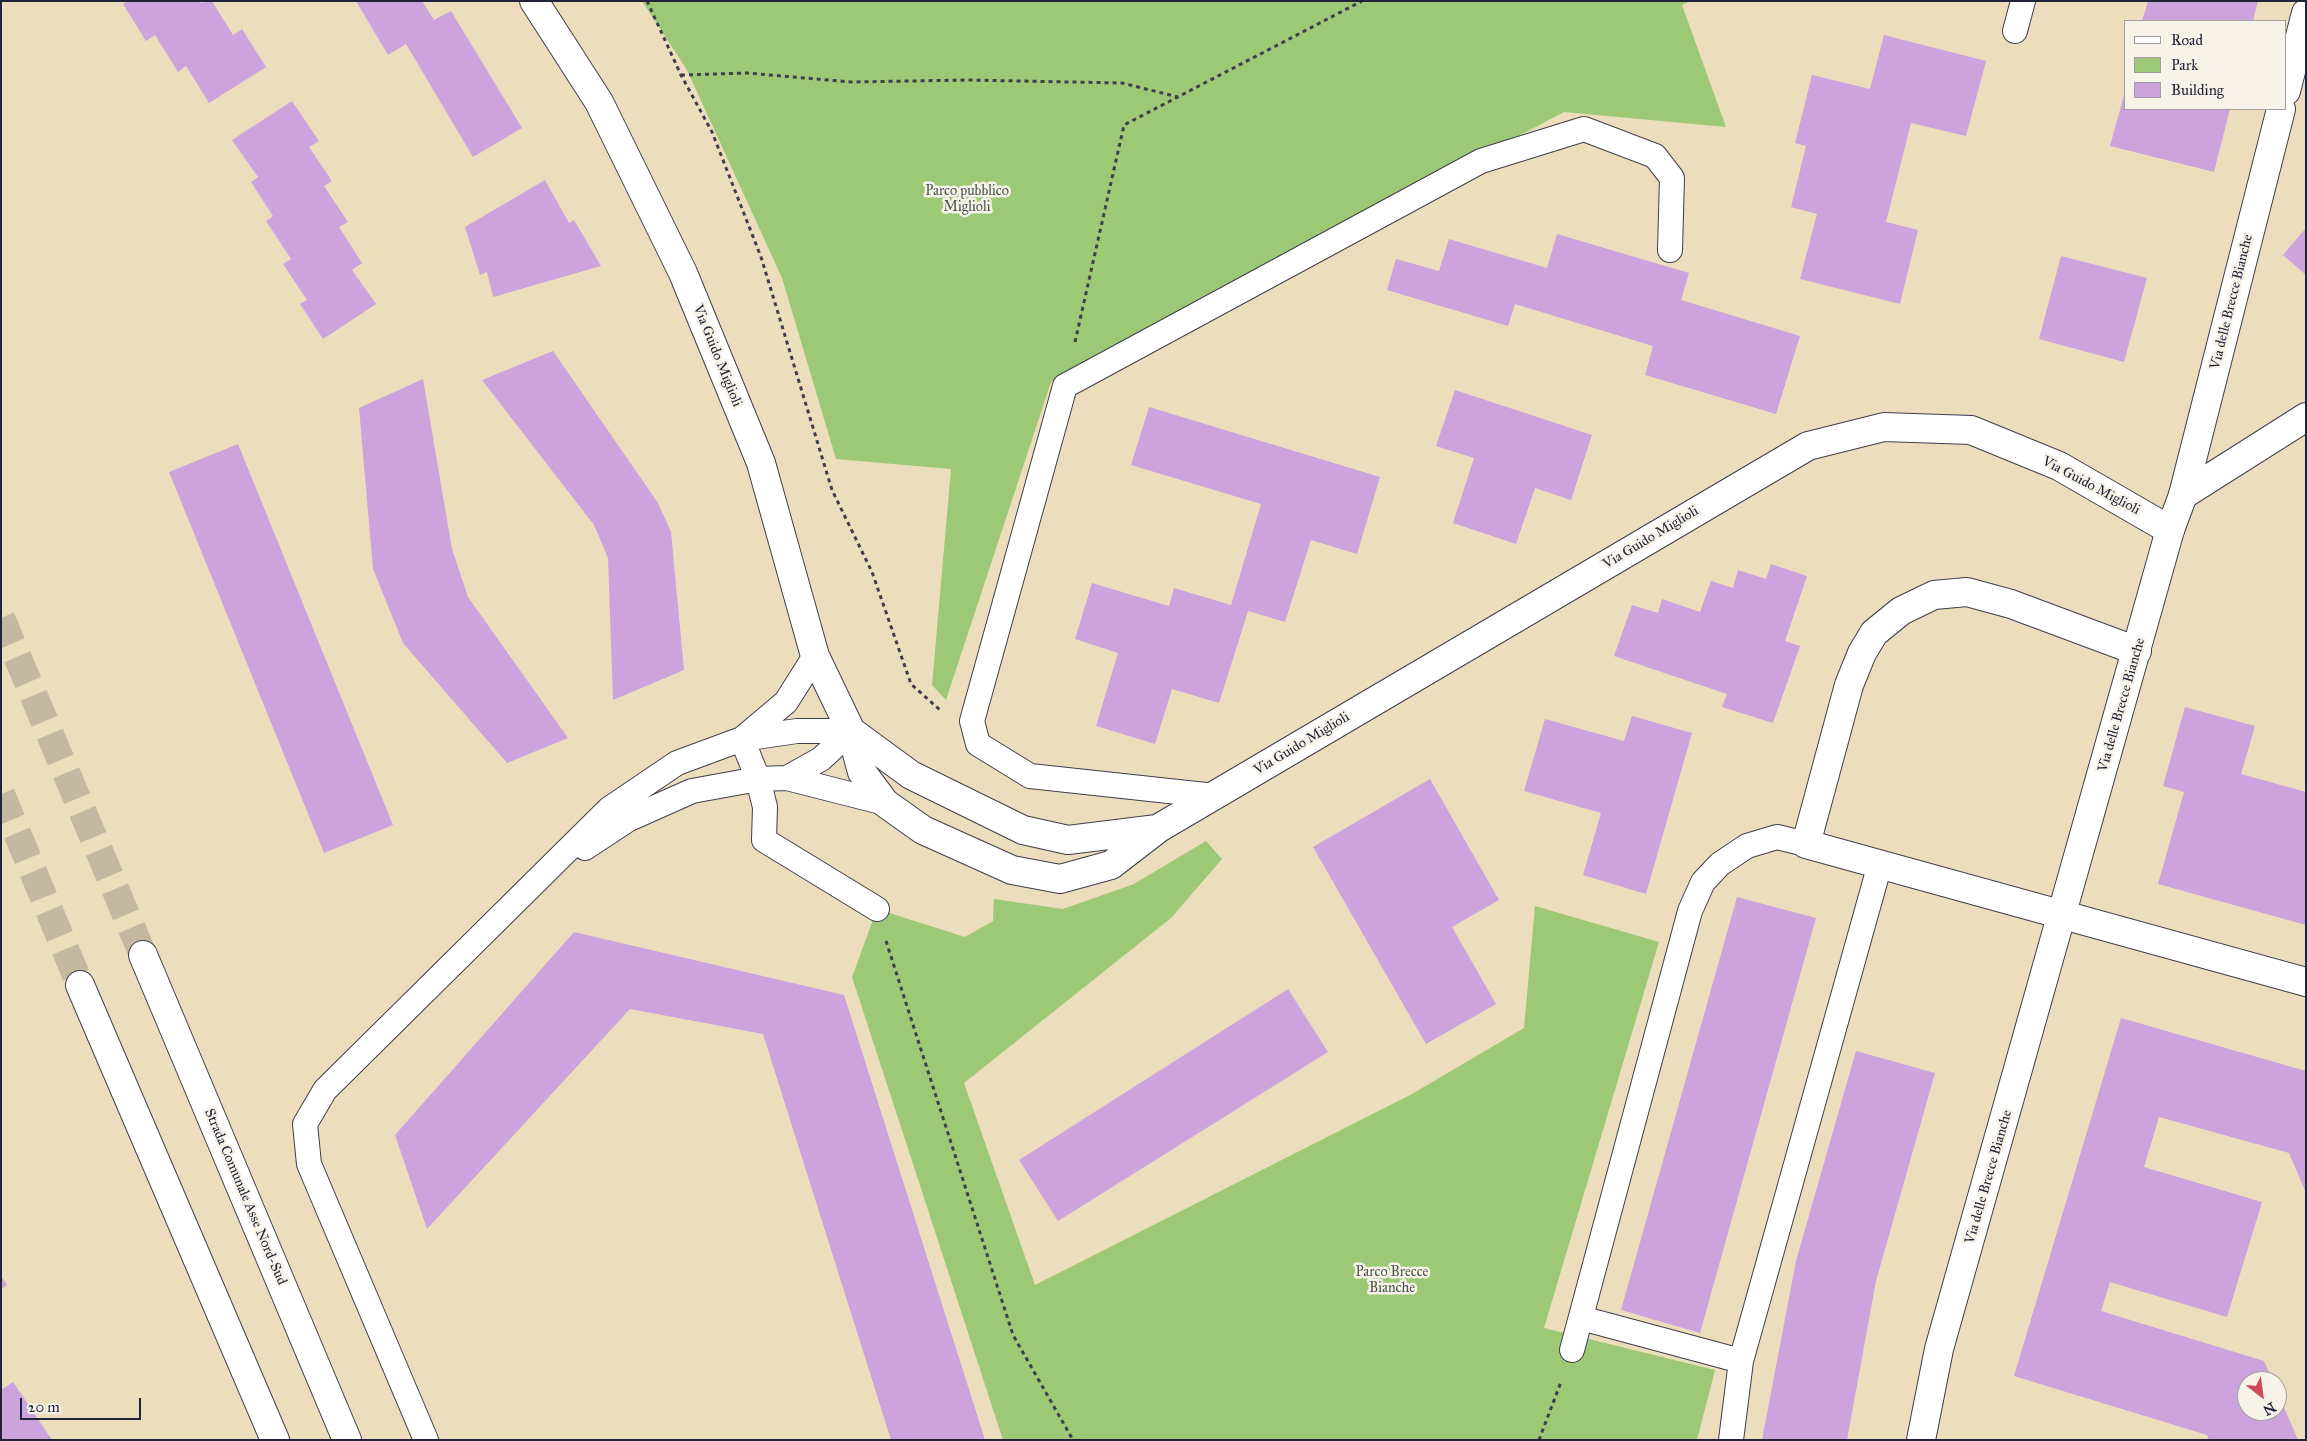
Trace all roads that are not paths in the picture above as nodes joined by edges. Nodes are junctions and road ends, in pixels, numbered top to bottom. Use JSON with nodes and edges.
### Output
{"nodes":[{"id":1,"x":534,"y":1,"type":"edge"},
{"id":2,"x":2023,"y":1,"type":"edge"},
{"id":3,"x":2306,"y":12,"type":"edge"},
{"id":4,"x":2015,"y":31,"type":"dead end"},
{"id":5,"x":2287,"y":87,"type":"edge"},
{"id":6,"x":2281,"y":110,"type":"edge"},
{"id":7,"x":1670,"y":250,"type":"dead end"},
{"id":8,"x":2306,"y":417,"type":"edge"},
{"id":9,"x":2183,"y":495,"type":"junction"},
{"id":10,"x":2170,"y":530,"type":"junction"},
{"id":11,"x":2137,"y":651,"type":"junction"},
{"id":12,"x":815,"y":656,"type":"junction"},
{"id":13,"x":851,"y":731,"type":"junction"},
{"id":14,"x":742,"y":739,"type":"junction"},
{"id":15,"x":787,"y":778,"type":"junction"},
{"id":16,"x":758,"y":780,"type":"junction"},
{"id":17,"x":1215,"y":796,"type":"junction"},
{"id":18,"x":885,"y":803,"type":"junction"},
{"id":19,"x":1159,"y":828,"type":"junction"},
{"id":20,"x":1806,"y":844,"type":"junction"},
{"id":21,"x":1880,"y":864,"type":"junction"},
{"id":22,"x":542,"y":877,"type":"junction"},
{"id":23,"x":877,"y":909,"type":"road end"},
{"id":24,"x":2063,"y":915,"type":"junction"},
{"id":25,"x":143,"y":955,"type":"tunnel mouth"},
{"id":26,"x":2306,"y":982,"type":"edge"},
{"id":27,"x":80,"y":985,"type":"tunnel mouth"},
{"id":28,"x":1581,"y":1318,"type":"junction"},
{"id":29,"x":1572,"y":1350,"type":"road end"},
{"id":30,"x":1741,"y":1361,"type":"junction"},
{"id":31,"x":275,"y":1440,"type":"edge"},
{"id":32,"x":347,"y":1440,"type":"edge"},
{"id":33,"x":426,"y":1440,"type":"edge"},
{"id":34,"x":1731,"y":1440,"type":"edge"},
{"id":35,"x":1921,"y":1440,"type":"edge"}],
"edges":[{"from":1,"to":12,"type":"main road","name":"Via Guido Miglioli"},
{"from":2,"to":4,"type":"lane"},
{"from":3,"to":5,"type":"main road"},
{"from":6,"to":9,"type":"main road","name":"Via delle Brecce Bianche"},
{"from":7,"to":17,"type":"lane"},
{"from":8,"to":9,"type":"main road"},
{"from":9,"to":10,"type":"main road","name":"Via delle Brecce Bianche"},
{"from":10,"to":11,"type":"main road","name":"Via delle Brecce Bianche"},
{"from":10,"to":17,"type":"main road","name":"Via Guido Miglioli"},
{"from":11,"to":20,"type":"main road"},
{"from":11,"to":24,"type":"main road","name":"Via delle Brecce Bianche"},
{"from":12,"to":13,"type":"main road","name":"Via Guido Miglioli"},
{"from":12,"to":14,"type":"lane"},
{"from":13,"to":14,"type":"lane"},
{"from":13,"to":15,"type":"lane"},
{"from":13,"to":18,"type":"main road","name":"Via Guido Miglioli"},
{"from":13,"to":19,"type":"main road","name":"Via Guido Miglioli"},
{"from":14,"to":16,"type":"lane"},
{"from":14,"to":22,"type":"lane"},
{"from":15,"to":16,"type":"lane"},
{"from":15,"to":18,"type":"lane"},
{"from":16,"to":22,"type":"lane"},
{"from":16,"to":23,"type":"lane"},
{"from":17,"to":19,"type":"main road","name":"Via Guido Miglioli"},
{"from":18,"to":19,"type":"main road","name":"Via Guido Miglioli"},
{"from":20,"to":21,"type":"main road"},
{"from":20,"to":28,"type":"lane"},
{"from":21,"to":24,"type":"main road"},
{"from":21,"to":30,"type":"lane"},
{"from":22,"to":33,"type":"lane"},
{"from":24,"to":26,"type":"main road"},
{"from":24,"to":35,"type":"main road","name":"Via delle Brecce Bianche"},
{"from":25,"to":32,"type":"main road","name":"Strada Comunale Asse Nord-Sud"},
{"from":27,"to":31,"type":"main road"},
{"from":28,"to":29,"type":"lane"},
{"from":28,"to":30,"type":"lane"},
{"from":30,"to":34,"type":"lane"}]}
